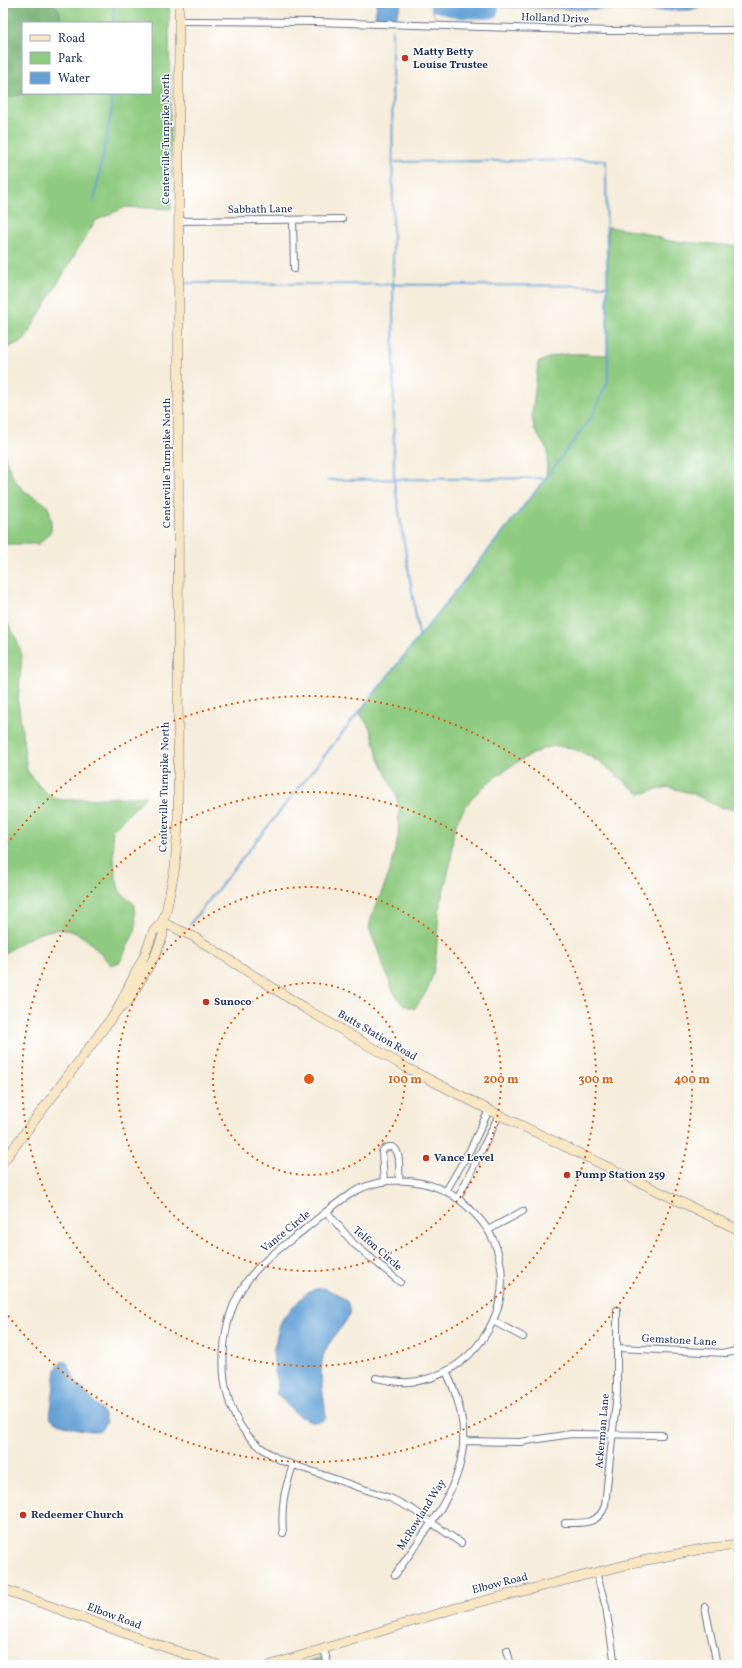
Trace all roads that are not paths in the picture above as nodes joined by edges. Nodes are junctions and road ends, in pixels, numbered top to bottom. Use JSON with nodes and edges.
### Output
{"nodes":[{"id":1,"x":179,"y":3,"type":"edge"},
{"id":2,"x":179,"y":21,"type":"junction"},
{"id":3,"x":739,"y":30,"type":"edge"},
{"id":4,"x":342,"y":219,"type":"dead end"},
{"id":5,"x":293,"y":220,"type":"junction"},
{"id":6,"x":178,"y":221,"type":"junction"},
{"id":7,"x":294,"y":269,"type":"dead end"},
{"id":8,"x":162,"y":922,"type":"junction"},
{"id":9,"x":489,"y":1110,"type":"junction"},
{"id":10,"x":500,"y":1115,"type":"junction"},
{"id":11,"x":3,"y":1162,"type":"edge"},
{"id":12,"x":399,"y":1181,"type":"junction"},
{"id":13,"x":384,"y":1182,"type":"junction"},
{"id":14,"x":446,"y":1191,"type":"junction"},
{"id":15,"x":458,"y":1198,"type":"junction"},
{"id":16,"x":523,"y":1211,"type":"dead end"},
{"id":17,"x":327,"y":1212,"type":"junction"},
{"id":18,"x":488,"y":1230,"type":"junction"},
{"id":19,"x":739,"y":1230,"type":"edge"},
{"id":20,"x":400,"y":1282,"type":"dead end"},
{"id":21,"x":617,"y":1310,"type":"dead end"},
{"id":22,"x":494,"y":1321,"type":"junction"},
{"id":23,"x":523,"y":1337,"type":"dead end"},
{"id":24,"x":617,"y":1348,"type":"junction"},
{"id":25,"x":739,"y":1350,"type":"edge"},
{"id":26,"x":446,"y":1371,"type":"junction"},
{"id":27,"x":376,"y":1378,"type":"dead end"},
{"id":28,"x":614,"y":1434,"type":"junction"},
{"id":29,"x":662,"y":1435,"type":"dead end"},
{"id":30,"x":464,"y":1441,"type":"junction"},
{"id":31,"x":293,"y":1465,"type":"junction"},
{"id":32,"x":431,"y":1522,"type":"junction"},
{"id":33,"x":565,"y":1523,"type":"dead end"},
{"id":34,"x":283,"y":1533,"type":"dead end"},
{"id":35,"x":461,"y":1543,"type":"dead end"},
{"id":36,"x":739,"y":1545,"type":"edge"},
{"id":37,"x":596,"y":1572,"type":"junction"},
{"id":38,"x":395,"y":1575,"type":"dead end"},
{"id":39,"x":3,"y":1589,"type":"edge"},
{"id":40,"x":705,"y":1607,"type":"dead end"},
{"id":41,"x":324,"y":1649,"type":"junction"},
{"id":42,"x":507,"y":1650,"type":"dead end"},
{"id":43,"x":218,"y":1665,"type":"edge"},
{"id":44,"x":271,"y":1665,"type":"edge"},
{"id":45,"x":328,"y":1665,"type":"edge"},
{"id":46,"x":511,"y":1665,"type":"edge"},
{"id":47,"x":615,"y":1665,"type":"edge"},
{"id":48,"x":717,"y":1665,"type":"edge"}],
"edges":[{"from":1,"to":2,"type":"main road","name":"Centerville Turnpike North"},
{"from":2,"to":3,"type":"street","name":"Holland Drive"},
{"from":2,"to":6,"type":"main road","name":"Centerville Turnpike North"},
{"from":4,"to":5,"type":"street","name":"Sabbath Lane"},
{"from":5,"to":6,"type":"street","name":"Sabbath Lane"},
{"from":5,"to":7,"type":"street"},
{"from":6,"to":8,"type":"main road","name":"Centerville Turnpike North"},
{"from":8,"to":9,"type":"main road","name":"Butts Station Road"},
{"from":8,"to":11,"type":"main road","name":"Centerville Turnpike North"},
{"from":9,"to":10,"type":"main road","name":"Butts Station Road"},
{"from":9,"to":14,"type":"street"},
{"from":10,"to":15,"type":"street"},
{"from":10,"to":19,"type":"main road","name":"Butts Station Road"},
{"from":12,"to":13,"type":"street","name":"Vance Circle"},
{"from":12,"to":13,"type":"street"},
{"from":12,"to":14,"type":"street","name":"Vance Circle"},
{"from":13,"to":17,"type":"street","name":"Vance Circle"},
{"from":14,"to":15,"type":"street","name":"Vance Circle"},
{"from":15,"to":18,"type":"street","name":"Vance Circle"},
{"from":16,"to":18,"type":"street"},
{"from":17,"to":20,"type":"street","name":"Telfon Circle"},
{"from":17,"to":31,"type":"street","name":"Vance Circle"},
{"from":18,"to":22,"type":"street","name":"Vance Circle"},
{"from":21,"to":24,"type":"street","name":"Ackerman Lane"},
{"from":22,"to":23,"type":"street"},
{"from":22,"to":26,"type":"street","name":"Vance Circle"},
{"from":24,"to":25,"type":"street","name":"Gemstone Lane"},
{"from":24,"to":28,"type":"street","name":"Ackerman Lane"},
{"from":26,"to":27,"type":"street","name":"Vance Circle"},
{"from":26,"to":30,"type":"street","name":"McRowland Way"},
{"from":28,"to":29,"type":"street"},
{"from":28,"to":30,"type":"street"},
{"from":28,"to":33,"type":"street","name":"Ackerman Lane"},
{"from":30,"to":32,"type":"street","name":"McRowland Way"},
{"from":31,"to":32,"type":"street","name":"Vance Circle"},
{"from":31,"to":34,"type":"street"},
{"from":32,"to":35,"type":"street","name":"Vance Circle"},
{"from":32,"to":38,"type":"street","name":"McRowland Way"},
{"from":36,"to":37,"type":"main road","name":"Elbow Road"},
{"from":37,"to":41,"type":"main road","name":"Elbow Road"},
{"from":37,"to":47,"type":"street"},
{"from":39,"to":43,"type":"main road","name":"Elbow Road"},
{"from":40,"to":48,"type":"street"},
{"from":41,"to":44,"type":"main road","name":"Elbow Road"},
{"from":41,"to":45,"type":"street"},
{"from":42,"to":46,"type":"street"}]}
